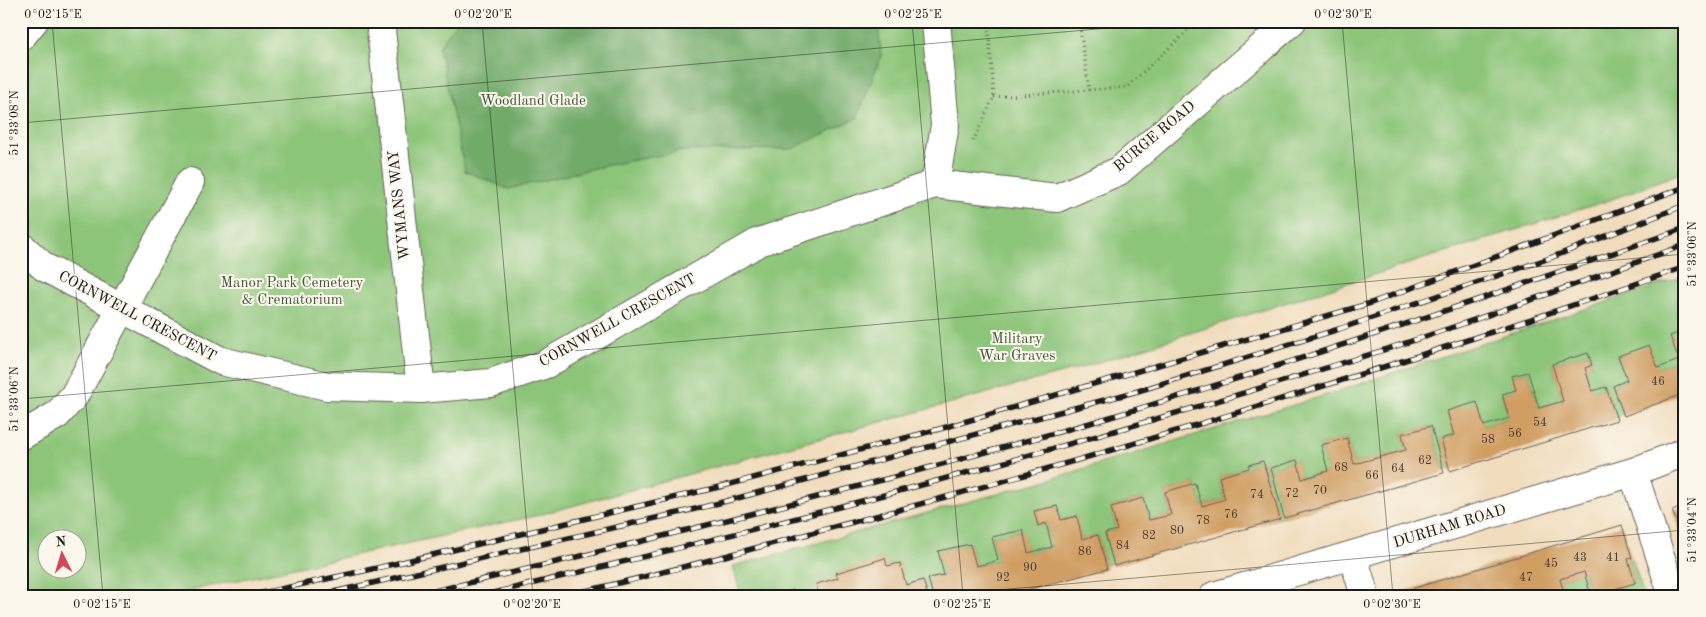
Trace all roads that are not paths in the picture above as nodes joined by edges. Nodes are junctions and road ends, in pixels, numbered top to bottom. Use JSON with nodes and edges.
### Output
{"nodes":[{"id":1,"x":34,"y":21,"type":"edge"},
{"id":2,"x":380,"y":21,"type":"edge"},
{"id":3,"x":936,"y":21,"type":"edge"},
{"id":4,"x":1292,"y":21,"type":"edge"},
{"id":5,"x":21,"y":37,"type":"edge"},
{"id":6,"x":190,"y":182,"type":"dead end"},
{"id":7,"x":935,"y":184,"type":"junction"},
{"id":8,"x":21,"y":246,"type":"edge"},
{"id":9,"x":122,"y":310,"type":"junction"},
{"id":10,"x":421,"y":390,"type":"junction"},
{"id":11,"x":21,"y":436,"type":"edge"},
{"id":12,"x":1685,"y":452,"type":"edge"},
{"id":13,"x":1633,"y":472,"type":"junction"},
{"id":14,"x":1353,"y":556,"type":"junction"},
{"id":15,"x":1214,"y":596,"type":"edge"},
{"id":16,"x":1365,"y":596,"type":"edge"},
{"id":17,"x":1673,"y":596,"type":"edge"}],
"edges":[{"from":1,"to":5,"type":"street"},
{"from":2,"to":10,"type":"street","name":"WYMANS WAY"},
{"from":3,"to":7,"type":"street"},
{"from":4,"to":7,"type":"street","name":"BURGE ROAD"},
{"from":6,"to":9,"type":"street"},
{"from":7,"to":10,"type":"street","name":"CORNWELL CRESCENT"},
{"from":8,"to":9,"type":"street","name":"CORNWELL CRESCENT"},
{"from":9,"to":10,"type":"street","name":"CORNWELL CRESCENT"},
{"from":9,"to":11,"type":"street"},
{"from":12,"to":13,"type":"street","name":"DURHAM ROAD"},
{"from":13,"to":14,"type":"street","name":"DURHAM ROAD"},
{"from":13,"to":17,"type":"street"},
{"from":14,"to":15,"type":"street","name":"DURHAM ROAD"},
{"from":14,"to":16,"type":"street"}]}
